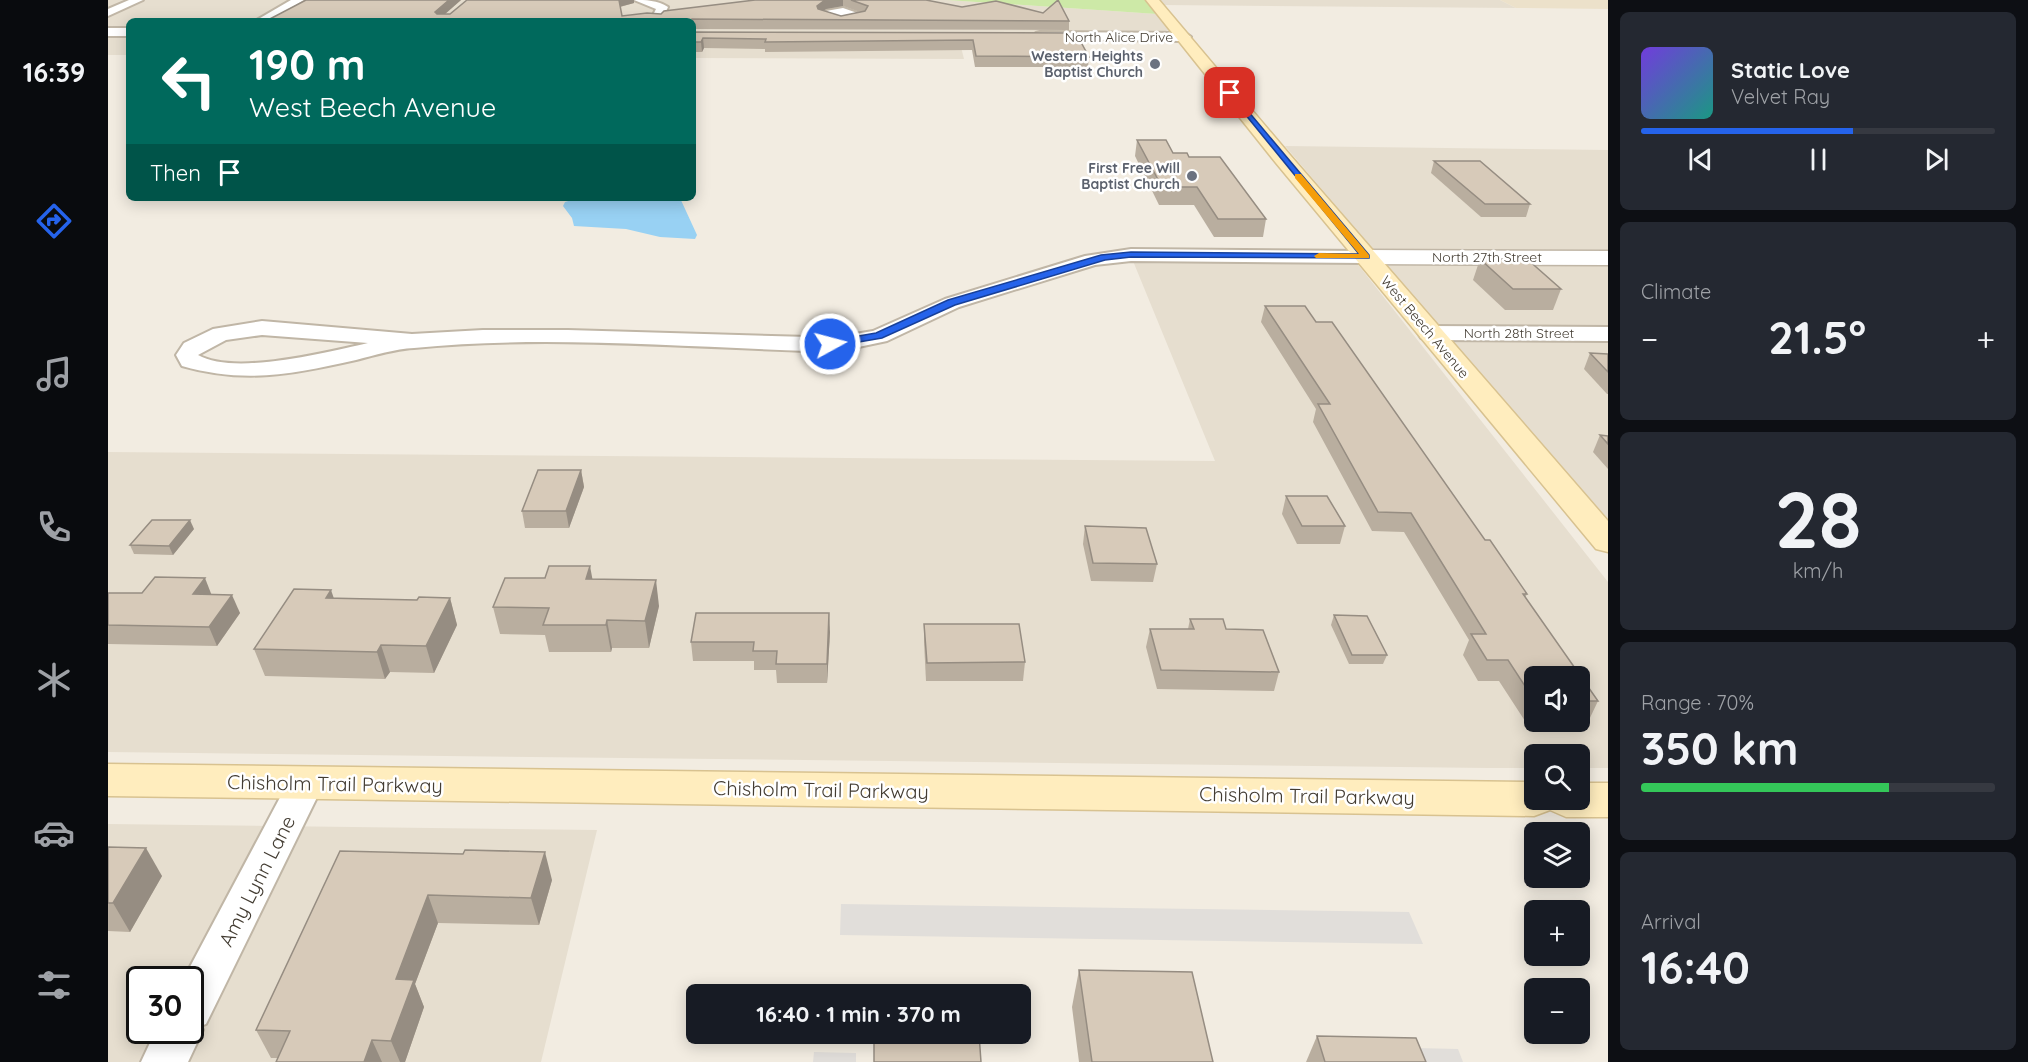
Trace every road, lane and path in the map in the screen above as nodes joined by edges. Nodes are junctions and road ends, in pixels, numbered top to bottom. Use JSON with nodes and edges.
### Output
{"nodes":[{"id":1,"x":138,"y":0,"type":"edge"},
{"id":2,"x":299,"y":0,"type":"edge"},
{"id":3,"x":639,"y":0,"type":"edge"},
{"id":4,"x":1152,"y":0,"type":"edge"},
{"id":5,"x":108,"y":13,"type":"edge"},
{"id":6,"x":266,"y":18,"type":"edge"},
{"id":7,"x":657,"y":18,"type":"edge"},
{"id":8,"x":841,"y":20,"type":"edge"},
{"id":9,"x":108,"y":32,"type":"edge"},
{"id":10,"x":126,"y":32,"type":"edge"},
{"id":11,"x":840,"y":35,"type":"edge"},
{"id":12,"x":1031,"y":36,"type":"edge"},
{"id":13,"x":1185,"y":37,"type":"junction"},
{"id":14,"x":1366,"y":256,"type":"junction"},
{"id":15,"x":1608,"y":258,"type":"edge"},
{"id":16,"x":1429,"y":333,"type":"junction"},
{"id":17,"x":1608,"y":334,"type":"edge"},
{"id":18,"x":412,"y":341,"type":"junction"},
{"id":19,"x":1606,"y":538,"type":"edge"},
{"id":20,"x":108,"y":780,"type":"edge"},
{"id":21,"x":306,"y":783,"type":"junction"},
{"id":22,"x":1524,"y":799,"type":"edge"},
{"id":23,"x":1590,"y":800,"type":"edge"},
{"id":24,"x":1608,"y":800,"type":"edge"},
{"id":25,"x":204,"y":983,"type":"edge"},
{"id":26,"x":173,"y":1044,"type":"edge"},
{"id":27,"x":164,"y":1062,"type":"edge"}],
"edges":[{"from":1,"to":5,"type":"street"},
{"from":2,"to":6,"type":"street"},
{"from":3,"to":7,"type":"street"},
{"from":4,"to":13,"type":"main road","name":"West Beech Avenue"},
{"from":8,"to":11,"type":"street"},
{"from":9,"to":10,"type":"street"},
{"from":12,"to":13,"type":"street","name":"North Alice Drive"},
{"from":13,"to":14,"type":"main road","name":"West Beech Avenue"},
{"from":14,"to":15,"type":"street","name":"North 27th Street"},
{"from":14,"to":16,"type":"main road","name":"West Beech Avenue"},
{"from":14,"to":18,"type":"street"},
{"from":16,"to":17,"type":"street","name":"North 28th Street"},
{"from":16,"to":19,"type":"main road","name":"West Beech Avenue"},
{"from":18,"to":18,"type":"street"},
{"from":20,"to":21,"type":"main road","name":"Chisholm Trail Parkway"},
{"from":21,"to":22,"type":"main road","name":"Chisholm Trail Parkway"},
{"from":21,"to":25,"type":"street","name":"Amy Lynn Lane"},
{"from":23,"to":24,"type":"main road"},
{"from":26,"to":27,"type":"street"}]}
